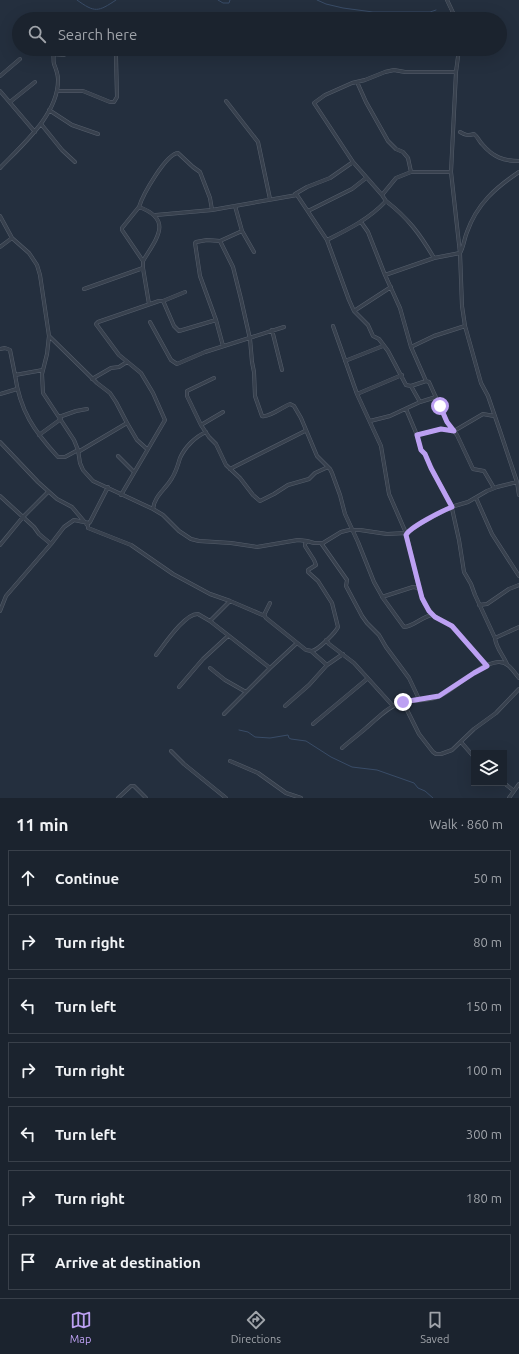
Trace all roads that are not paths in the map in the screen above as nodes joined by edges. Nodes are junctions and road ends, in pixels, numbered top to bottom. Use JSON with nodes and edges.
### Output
{"nodes":[{"id":1,"x":447,"y":0,"type":"edge"},
{"id":2,"x":453,"y":12,"type":"edge"},
{"id":3,"x":54,"y":56,"type":"edge"},
{"id":4,"x":458,"y":56,"type":"edge"},
{"id":5,"x":116,"y":57,"type":"dead end"},
{"id":6,"x":20,"y":59,"type":"dead end"},
{"id":7,"x":456,"y":72,"type":"junction"},
{"id":8,"x":0,"y":76,"type":"edge"},
{"id":9,"x":35,"y":82,"type":"dead end"},
{"id":10,"x":357,"y":82,"type":"junction"},
{"id":11,"x":0,"y":91,"type":"edge"},
{"id":12,"x":57,"y":91,"type":"junction"},
{"id":13,"x":226,"y":101,"type":"dead end"},
{"id":14,"x":10,"y":102,"type":"junction"},
{"id":15,"x":49,"y":110,"type":"junction"},
{"id":16,"x":41,"y":124,"type":"junction"},
{"id":17,"x":35,"y":132,"type":"junction"},
{"id":18,"x":460,"y":132,"type":"dead end"},
{"id":19,"x":98,"y":134,"type":"dead end"},
{"id":20,"x":75,"y":162,"type":"dead end"},
{"id":21,"x":353,"y":162,"type":"junction"},
{"id":22,"x":519,"y":162,"type":"edge"},
{"id":23,"x":0,"y":168,"type":"edge"},
{"id":24,"x":411,"y":172,"type":"junction"},
{"id":25,"x":451,"y":172,"type":"junction"},
{"id":26,"x":519,"y":172,"type":"edge"},
{"id":27,"x":366,"y":178,"type":"junction"},
{"id":28,"x":295,"y":194,"type":"junction"},
{"id":29,"x":382,"y":195,"type":"junction"},
{"id":30,"x":270,"y":199,"type":"junction"},
{"id":31,"x":386,"y":201,"type":"junction"},
{"id":32,"x":140,"y":206,"type":"junction"},
{"id":33,"x":236,"y":206,"type":"junction"},
{"id":34,"x":212,"y":210,"type":"junction"},
{"id":35,"x":308,"y":211,"type":"junction"},
{"id":36,"x":156,"y":215,"type":"junction"},
{"id":37,"x":0,"y":216,"type":"edge"},
{"id":38,"x":361,"y":222,"type":"junction"},
{"id":39,"x":242,"y":231,"type":"junction"},
{"id":40,"x":12,"y":238,"type":"junction"},
{"id":41,"x":327,"y":240,"type":"junction"},
{"id":42,"x":220,"y":241,"type":"junction"},
{"id":43,"x":0,"y":247,"type":"edge"},
{"id":44,"x":254,"y":252,"type":"dead end"},
{"id":45,"x":460,"y":252,"type":"junction"},
{"id":46,"x":434,"y":258,"type":"junction"},
{"id":47,"x":143,"y":261,"type":"junction"},
{"id":48,"x":143,"y":268,"type":"junction"},
{"id":49,"x":385,"y":275,"type":"junction"},
{"id":50,"x":391,"y":287,"type":"junction"},
{"id":51,"x":84,"y":289,"type":"dead end"},
{"id":52,"x":185,"y":292,"type":"dead end"},
{"id":53,"x":163,"y":301,"type":"junction"},
{"id":54,"x":149,"y":304,"type":"junction"},
{"id":55,"x":354,"y":310,"type":"junction"},
{"id":56,"x":216,"y":320,"type":"junction"},
{"id":57,"x":150,"y":322,"type":"dead end"},
{"id":58,"x":333,"y":326,"type":"dead end"},
{"id":59,"x":465,"y":326,"type":"junction"},
{"id":60,"x":284,"y":327,"type":"dead end"},
{"id":61,"x":272,"y":330,"type":"junction"},
{"id":62,"x":49,"y":336,"type":"junction"},
{"id":63,"x":250,"y":339,"type":"junction"},
{"id":64,"x":223,"y":346,"type":"junction"},
{"id":65,"x":383,"y":346,"type":"junction"},
{"id":66,"x":411,"y":347,"type":"junction"},
{"id":67,"x":0,"y":349,"type":"edge"},
{"id":68,"x":127,"y":362,"type":"junction"},
{"id":69,"x":345,"y":362,"type":"junction"},
{"id":70,"x":43,"y":370,"type":"junction"},
{"id":71,"x":282,"y":370,"type":"dead end"},
{"id":72,"x":15,"y":375,"type":"junction"},
{"id":73,"x":402,"y":375,"type":"junction"},
{"id":74,"x":214,"y":378,"type":"dead end"},
{"id":75,"x":92,"y":379,"type":"junction"},
{"id":76,"x":426,"y":381,"type":"junction"},
{"id":77,"x":411,"y":386,"type":"junction"},
{"id":78,"x":17,"y":389,"type":"junction"},
{"id":79,"x":0,"y":394,"type":"edge"},
{"id":80,"x":357,"y":394,"type":"junction"},
{"id":81,"x":436,"y":396,"type":"junction"},
{"id":82,"x":420,"y":402,"type":"junction"},
{"id":83,"x":87,"y":409,"type":"dead end"},
{"id":84,"x":406,"y":409,"type":"junction"},
{"id":85,"x":223,"y":412,"type":"dead end"},
{"id":86,"x":494,"y":416,"type":"junction"},
{"id":87,"x":60,"y":418,"type":"junction"},
{"id":88,"x":370,"y":421,"type":"junction"},
{"id":89,"x":127,"y":423,"type":"junction"},
{"id":90,"x":201,"y":425,"type":"junction"},
{"id":91,"x":305,"y":431,"type":"junction"},
{"id":92,"x":454,"y":431,"type":"junction"},
{"id":93,"x":206,"y":432,"type":"junction"},
{"id":94,"x":39,"y":435,"type":"junction"},
{"id":95,"x":417,"y":435,"type":"junction"},
{"id":96,"x":0,"y":442,"type":"edge"},
{"id":97,"x":147,"y":449,"type":"junction"},
{"id":98,"x":78,"y":451,"type":"junction"},
{"id":99,"x":118,"y":456,"type":"dead end"},
{"id":100,"x":328,"y":467,"type":"junction"},
{"id":101,"x":230,"y":469,"type":"junction"},
{"id":102,"x":134,"y":472,"type":"junction"},
{"id":103,"x":516,"y":482,"type":"junction"},
{"id":104,"x":108,"y":487,"type":"junction"},
{"id":105,"x":494,"y":488,"type":"junction"},
{"id":106,"x":48,"y":492,"type":"junction"},
{"id":107,"x":121,"y":495,"type":"junction"},
{"id":108,"x":519,"y":495,"type":"edge"},
{"id":109,"x":0,"y":496,"type":"edge"},
{"id":110,"x":476,"y":498,"type":"junction"},
{"id":111,"x":452,"y":507,"type":"junction"},
{"id":112,"x":153,"y":509,"type":"junction"},
{"id":113,"x":23,"y":517,"type":"junction"},
{"id":114,"x":84,"y":521,"type":"junction"},
{"id":115,"x":89,"y":524,"type":"junction"},
{"id":116,"x":352,"y":530,"type":"junction"},
{"id":117,"x":406,"y":533,"type":"junction"},
{"id":118,"x":307,"y":541,"type":"junction"},
{"id":119,"x":320,"y":542,"type":"junction"},
{"id":120,"x":51,"y":544,"type":"junction"},
{"id":121,"x":0,"y":545,"type":"edge"},
{"id":122,"x":519,"y":576,"type":"edge"},
{"id":123,"x":519,"y":585,"type":"edge"},
{"id":124,"x":419,"y":588,"type":"junction"},
{"id":125,"x":382,"y":597,"type":"junction"},
{"id":126,"x":230,"y":601,"type":"junction"},
{"id":127,"x":270,"y":603,"type":"dead end"},
{"id":128,"x":479,"y":605,"type":"junction"},
{"id":129,"x":0,"y":611,"type":"edge"},
{"id":130,"x":433,"y":615,"type":"junction"},
{"id":131,"x":264,"y":616,"type":"junction"},
{"id":132,"x":210,"y":621,"type":"junction"},
{"id":133,"x":519,"y":627,"type":"edge"},
{"id":134,"x":228,"y":636,"type":"junction"},
{"id":135,"x":495,"y":638,"type":"junction"},
{"id":136,"x":326,"y":640,"type":"junction"},
{"id":137,"x":297,"y":644,"type":"junction"},
{"id":138,"x":311,"y":651,"type":"junction"},
{"id":139,"x":343,"y":654,"type":"junction"},
{"id":140,"x":156,"y":655,"type":"dead end"},
{"id":141,"x":507,"y":664,"type":"junction"},
{"id":142,"x":327,"y":665,"type":"junction"},
{"id":143,"x":487,"y":666,"type":"junction"},
{"id":144,"x":210,"y":668,"type":"dead end"},
{"id":145,"x":270,"y":668,"type":"junction"},
{"id":146,"x":519,"y":678,"type":"edge"},
{"id":147,"x":367,"y":679,"type":"junction"},
{"id":148,"x":179,"y":688,"type":"dead end"},
{"id":149,"x":519,"y":689,"type":"edge"},
{"id":150,"x":246,"y":692,"type":"junction"},
{"id":151,"x":419,"y":699,"type":"junction"},
{"id":152,"x":403,"y":702,"type":"junction"},
{"id":153,"x":285,"y":706,"type":"dead end"},
{"id":154,"x":393,"y":706,"type":"junction"},
{"id":155,"x":224,"y":714,"type":"dead end"},
{"id":156,"x":313,"y":724,"type":"dead end"},
{"id":157,"x":461,"y":742,"type":"junction"},
{"id":158,"x":342,"y":748,"type":"dead end"},
{"id":159,"x":171,"y":751,"type":"dead end"},
{"id":160,"x":471,"y":754,"type":"edge"},
{"id":161,"x":230,"y":761,"type":"dead end"},
{"id":162,"x":519,"y":784,"type":"edge"},
{"id":163,"x":507,"y":785,"type":"edge"},
{"id":164,"x":514,"y":790,"type":"junction"},
{"id":165,"x":286,"y":793,"type":"junction"},
{"id":166,"x":118,"y":798,"type":"edge"},
{"id":167,"x":146,"y":798,"type":"edge"},
{"id":168,"x":226,"y":798,"type":"edge"},
{"id":169,"x":284,"y":798,"type":"edge"},
{"id":170,"x":301,"y":798,"type":"edge"},
{"id":171,"x":509,"y":798,"type":"edge"}],
"edges":[{"from":1,"to":2,"type":"street"},
{"from":3,"to":12,"type":"street"},
{"from":4,"to":7,"type":"street"},
{"from":5,"to":12,"type":"street"},
{"from":6,"to":8,"type":"street"},
{"from":7,"to":10,"type":"street"},
{"from":7,"to":25,"type":"street"},
{"from":9,"to":14,"type":"street"},
{"from":10,"to":21,"type":"street"},
{"from":10,"to":24,"type":"street"},
{"from":11,"to":14,"type":"street"},
{"from":12,"to":15,"type":"street"},
{"from":13,"to":30,"type":"street"},
{"from":14,"to":17,"type":"street"},
{"from":15,"to":16,"type":"street"},
{"from":15,"to":19,"type":"street"},
{"from":16,"to":17,"type":"street"},
{"from":16,"to":20,"type":"street"},
{"from":17,"to":23,"type":"street"},
{"from":18,"to":22,"type":"street"},
{"from":21,"to":27,"type":"street"},
{"from":21,"to":28,"type":"street"},
{"from":24,"to":25,"type":"street"},
{"from":24,"to":29,"type":"street"},
{"from":25,"to":45,"type":"street"},
{"from":26,"to":45,"type":"street"},
{"from":27,"to":29,"type":"street"},
{"from":27,"to":35,"type":"street"},
{"from":28,"to":30,"type":"street"},
{"from":28,"to":35,"type":"street"},
{"from":29,"to":31,"type":"street"},
{"from":30,"to":33,"type":"street"},
{"from":31,"to":38,"type":"street"},
{"from":31,"to":46,"type":"street"},
{"from":32,"to":34,"type":"street"},
{"from":32,"to":36,"type":"street"},
{"from":32,"to":47,"type":"street"},
{"from":33,"to":34,"type":"street"},
{"from":33,"to":39,"type":"street"},
{"from":34,"to":36,"type":"street"},
{"from":35,"to":41,"type":"street"},
{"from":36,"to":47,"type":"street"},
{"from":37,"to":40,"type":"street"},
{"from":38,"to":41,"type":"street"},
{"from":38,"to":49,"type":"street"},
{"from":39,"to":42,"type":"street"},
{"from":39,"to":44,"type":"street"},
{"from":40,"to":43,"type":"street"},
{"from":40,"to":62,"type":"street"},
{"from":41,"to":55,"type":"street"},
{"from":42,"to":56,"type":"street"},
{"from":42,"to":63,"type":"street"},
{"from":45,"to":46,"type":"street"},
{"from":45,"to":59,"type":"street"},
{"from":46,"to":49,"type":"street"},
{"from":47,"to":48,"type":"street"},
{"from":48,"to":51,"type":"street"},
{"from":48,"to":54,"type":"street"},
{"from":49,"to":50,"type":"street"},
{"from":50,"to":55,"type":"street"},
{"from":50,"to":66,"type":"street"},
{"from":52,"to":53,"type":"street"},
{"from":53,"to":54,"type":"street"},
{"from":53,"to":56,"type":"street"},
{"from":54,"to":68,"type":"street"},
{"from":55,"to":65,"type":"street"},
{"from":56,"to":64,"type":"street"},
{"from":57,"to":64,"type":"street"},
{"from":58,"to":69,"type":"street"},
{"from":59,"to":66,"type":"street"},
{"from":59,"to":86,"type":"street"},
{"from":60,"to":61,"type":"street"},
{"from":61,"to":63,"type":"street"},
{"from":61,"to":71,"type":"street"},
{"from":62,"to":70,"type":"street"},
{"from":62,"to":75,"type":"street"},
{"from":63,"to":64,"type":"street"},
{"from":63,"to":91,"type":"street"},
{"from":65,"to":69,"type":"street"},
{"from":65,"to":73,"type":"street"},
{"from":66,"to":76,"type":"street"},
{"from":67,"to":72,"type":"street"},
{"from":68,"to":75,"type":"street"},
{"from":68,"to":97,"type":"street"},
{"from":69,"to":80,"type":"street"},
{"from":70,"to":72,"type":"street"},
{"from":70,"to":87,"type":"street"},
{"from":72,"to":78,"type":"street"},
{"from":73,"to":77,"type":"street"},
{"from":73,"to":80,"type":"street"},
{"from":74,"to":90,"type":"street"},
{"from":75,"to":89,"type":"street"},
{"from":76,"to":77,"type":"street"},
{"from":76,"to":81,"type":"street"},
{"from":77,"to":82,"type":"street"},
{"from":78,"to":79,"type":"street"},
{"from":78,"to":94,"type":"street"},
{"from":80,"to":88,"type":"street"},
{"from":81,"to":82,"type":"street"},
{"from":81,"to":92,"type":"street"},
{"from":82,"to":84,"type":"street"},
{"from":83,"to":87,"type":"street"},
{"from":84,"to":88,"type":"street"},
{"from":84,"to":95,"type":"street"},
{"from":85,"to":90,"type":"street"},
{"from":86,"to":92,"type":"street"},
{"from":86,"to":103,"type":"street"},
{"from":87,"to":94,"type":"street"},
{"from":87,"to":98,"type":"street"},
{"from":88,"to":117,"type":"street"},
{"from":89,"to":97,"type":"street"},
{"from":89,"to":98,"type":"street"},
{"from":90,"to":93,"type":"street"},
{"from":91,"to":100,"type":"street"},
{"from":91,"to":101,"type":"street"},
{"from":92,"to":95,"type":"street"},
{"from":92,"to":105,"type":"street"},
{"from":93,"to":101,"type":"street"},
{"from":93,"to":112,"type":"street"},
{"from":94,"to":98,"type":"street"},
{"from":95,"to":111,"type":"street"},
{"from":96,"to":106,"type":"street"},
{"from":97,"to":102,"type":"street"},
{"from":98,"to":104,"type":"street"},
{"from":99,"to":102,"type":"street"},
{"from":100,"to":101,"type":"street"},
{"from":100,"to":116,"type":"street"},
{"from":102,"to":107,"type":"street"},
{"from":103,"to":105,"type":"street"},
{"from":103,"to":108,"type":"street"},
{"from":104,"to":107,"type":"street"},
{"from":104,"to":115,"type":"street"},
{"from":105,"to":110,"type":"street"},
{"from":106,"to":113,"type":"street"},
{"from":106,"to":114,"type":"street"},
{"from":107,"to":112,"type":"street"},
{"from":109,"to":113,"type":"street"},
{"from":110,"to":111,"type":"street"},
{"from":110,"to":122,"type":"street"},
{"from":111,"to":117,"type":"street"},
{"from":111,"to":128,"type":"street"},
{"from":112,"to":118,"type":"street"},
{"from":113,"to":120,"type":"street"},
{"from":113,"to":121,"type":"street"},
{"from":114,"to":115,"type":"street"},
{"from":114,"to":120,"type":"street"},
{"from":115,"to":126,"type":"street"},
{"from":116,"to":117,"type":"street"},
{"from":116,"to":119,"type":"street"},
{"from":116,"to":125,"type":"street"},
{"from":117,"to":124,"type":"street"},
{"from":118,"to":119,"type":"street"},
{"from":118,"to":136,"type":"street"},
{"from":119,"to":151,"type":"street"},
{"from":120,"to":129,"type":"street"},
{"from":123,"to":128,"type":"street"},
{"from":124,"to":125,"type":"street"},
{"from":124,"to":130,"type":"street"},
{"from":125,"to":130,"type":"street"},
{"from":126,"to":131,"type":"street"},
{"from":126,"to":132,"type":"street"},
{"from":127,"to":131,"type":"street"},
{"from":128,"to":135,"type":"street"},
{"from":130,"to":143,"type":"street"},
{"from":131,"to":137,"type":"street"},
{"from":132,"to":134,"type":"street"},
{"from":132,"to":140,"type":"street"},
{"from":133,"to":135,"type":"street"},
{"from":134,"to":145,"type":"street"},
{"from":134,"to":148,"type":"street"},
{"from":135,"to":141,"type":"street"},
{"from":136,"to":138,"type":"street"},
{"from":136,"to":139,"type":"street"},
{"from":137,"to":138,"type":"street"},
{"from":137,"to":145,"type":"street"},
{"from":138,"to":142,"type":"street"},
{"from":139,"to":142,"type":"street"},
{"from":139,"to":147,"type":"street"},
{"from":141,"to":143,"type":"street"},
{"from":141,"to":146,"type":"street"},
{"from":142,"to":153,"type":"street"},
{"from":143,"to":151,"type":"street"},
{"from":144,"to":150,"type":"street"},
{"from":145,"to":150,"type":"street"},
{"from":147,"to":154,"type":"street"},
{"from":147,"to":156,"type":"street"},
{"from":149,"to":157,"type":"street"},
{"from":150,"to":155,"type":"street"},
{"from":151,"to":152,"type":"street"},
{"from":152,"to":154,"type":"street"},
{"from":152,"to":157,"type":"street"},
{"from":154,"to":158,"type":"street"},
{"from":157,"to":160,"type":"street"},
{"from":159,"to":168,"type":"street"},
{"from":161,"to":165,"type":"street"},
{"from":162,"to":164,"type":"street"},
{"from":163,"to":164,"type":"street"},
{"from":164,"to":171,"type":"street"},
{"from":165,"to":169,"type":"street"},
{"from":165,"to":170,"type":"street"},
{"from":166,"to":167,"type":"street"}]}
